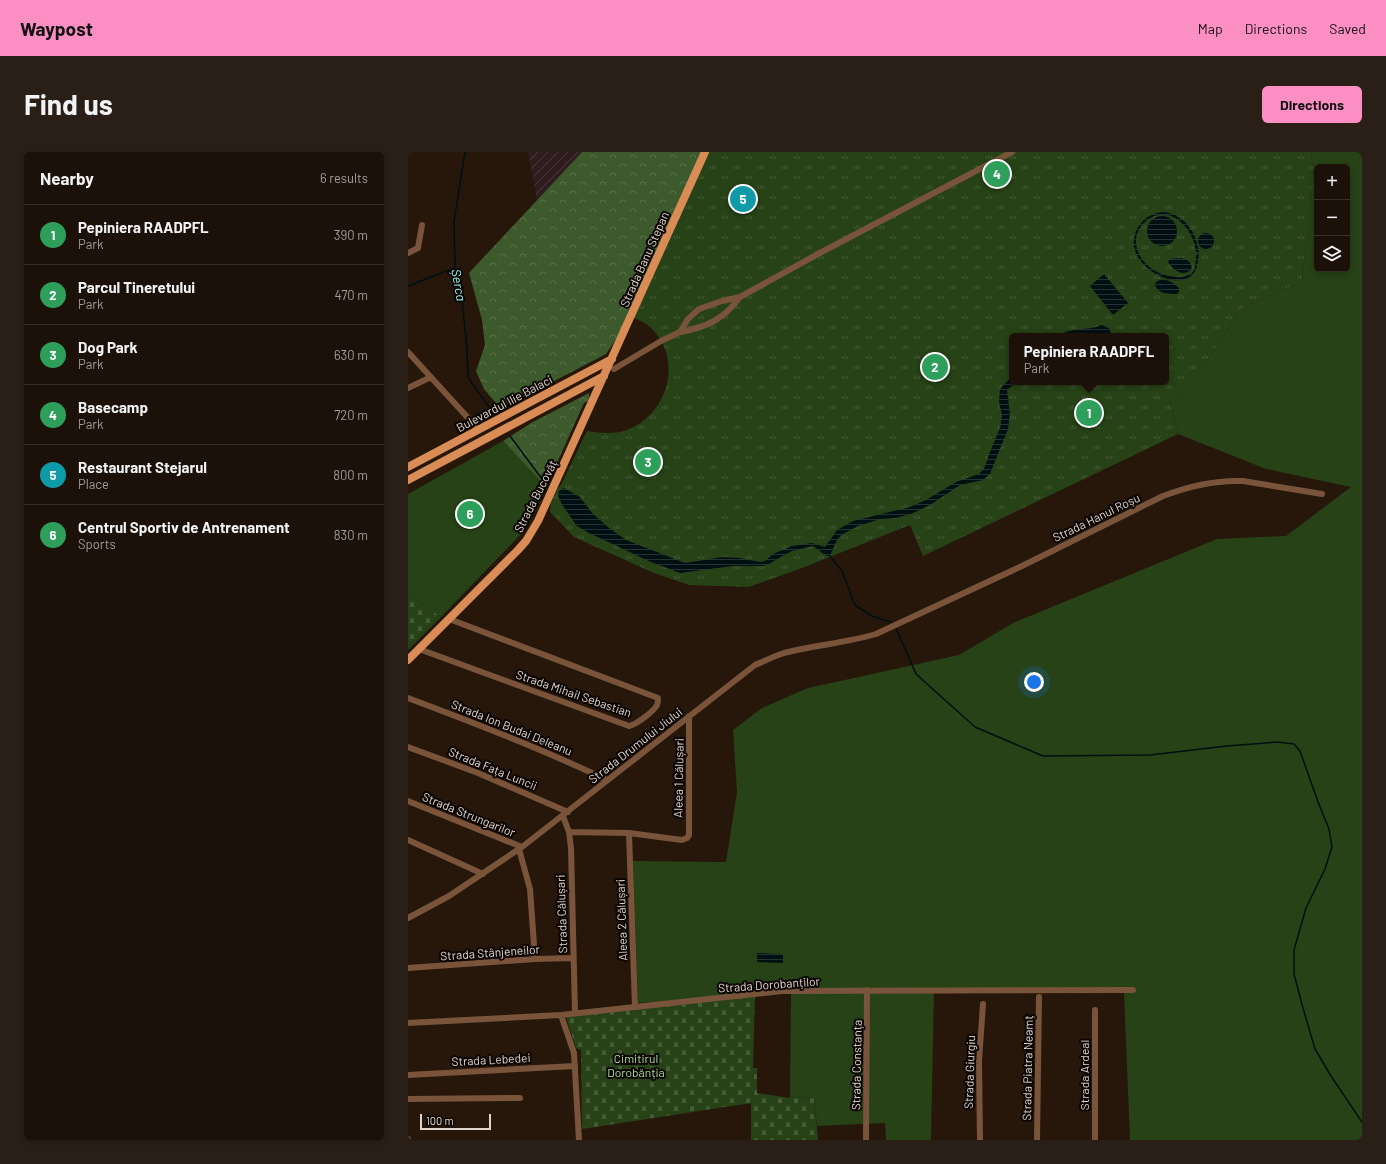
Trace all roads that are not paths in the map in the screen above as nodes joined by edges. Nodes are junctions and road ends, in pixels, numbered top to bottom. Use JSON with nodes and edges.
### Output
{"nodes":[{"id":1,"x":705,"y":152,"type":"edge"},
{"id":2,"x":1012,"y":152,"type":"edge"},
{"id":3,"x":422,"y":225,"type":"dead end"},
{"id":4,"x":408,"y":253,"type":"edge"},
{"id":5,"x":740,"y":297,"type":"junction"},
{"id":6,"x":680,"y":332,"type":"junction"},
{"id":7,"x":408,"y":352,"type":"edge"},
{"id":8,"x":612,"y":359,"type":"junction"},
{"id":9,"x":614,"y":369,"type":"dead end"},
{"id":10,"x":431,"y":376,"type":"junction"},
{"id":11,"x":604,"y":376,"type":"junction"},
{"id":12,"x":408,"y":388,"type":"edge"},
{"id":13,"x":479,"y":430,"type":"junction"},
{"id":14,"x":408,"y":467,"type":"edge"},
{"id":15,"x":408,"y":480,"type":"edge"},
{"id":16,"x":1322,"y":494,"type":"dead end"},
{"id":17,"x":449,"y":619,"type":"junction"},
{"id":18,"x":891,"y":626,"type":"joint"},
{"id":19,"x":419,"y":649,"type":"junction"},
{"id":20,"x":408,"y":660,"type":"edge"},
{"id":21,"x":408,"y":698,"type":"edge"},
{"id":22,"x":689,"y":716,"type":"junction"},
{"id":23,"x":408,"y":747,"type":"edge"},
{"id":24,"x":607,"y":780,"type":"junction"},
{"id":25,"x":408,"y":802,"type":"edge"},
{"id":26,"x":566,"y":814,"type":"junction"},
{"id":27,"x":568,"y":832,"type":"junction"},
{"id":28,"x":629,"y":833,"type":"junction"},
{"id":29,"x":408,"y":840,"type":"edge"},
{"id":30,"x":521,"y":848,"type":"junction"},
{"id":31,"x":483,"y":874,"type":"junction"},
{"id":32,"x":408,"y":918,"type":"edge"},
{"id":33,"x":573,"y":958,"type":"junction"},
{"id":34,"x":536,"y":959,"type":"junction"},
{"id":35,"x":408,"y":968,"type":"edge"},
{"id":36,"x":868,"y":990,"type":"junction"},
{"id":37,"x":1133,"y":990,"type":"dead end"},
{"id":38,"x":1039,"y":997,"type":"dead end"},
{"id":39,"x":983,"y":1004,"type":"dead end"},
{"id":40,"x":635,"y":1007,"type":"junction"},
{"id":41,"x":1095,"y":1010,"type":"dead end"},
{"id":42,"x":575,"y":1012,"type":"junction"},
{"id":43,"x":561,"y":1015,"type":"junction"},
{"id":44,"x":408,"y":1023,"type":"edge"},
{"id":45,"x":575,"y":1066,"type":"junction"},
{"id":46,"x":408,"y":1075,"type":"edge"},
{"id":47,"x":520,"y":1098,"type":"dead end"},
{"id":48,"x":408,"y":1099,"type":"edge"},
{"id":49,"x":578,"y":1140,"type":"edge"},
{"id":50,"x":866,"y":1140,"type":"edge"},
{"id":51,"x":980,"y":1140,"type":"edge"},
{"id":52,"x":1037,"y":1140,"type":"edge"},
{"id":53,"x":1095,"y":1140,"type":"edge"}],
"edges":[{"from":1,"to":8,"type":"main road","name":"Strada Banu Stepan"},
{"from":2,"to":5,"type":"street"},
{"from":3,"to":4,"type":"street"},
{"from":5,"to":6,"type":"street"},
{"from":5,"to":6,"type":"street"},
{"from":6,"to":9,"type":"street"},
{"from":7,"to":10,"type":"street"},
{"from":8,"to":11,"type":"main road","name":"Strada Banu Stepan"},
{"from":8,"to":13,"type":"main road","name":"Bulevardul Ilie Balaci"},
{"from":10,"to":12,"type":"street"},
{"from":10,"to":13,"type":"street"},
{"from":11,"to":15,"type":"main road","name":"Bulevardul Ilie Balaci"},
{"from":11,"to":17,"type":"main road","name":"Strada Bucovăț"},
{"from":13,"to":14,"type":"main road","name":"Bulevardul Ilie Balaci"},
{"from":16,"to":18,"type":"street","name":"Strada Hanul Roșu"},
{"from":17,"to":19,"type":"main road","name":"Strada Bucovăț"},
{"from":17,"to":19,"type":"street","name":"Strada Mihail Sebastian"},
{"from":18,"to":22,"type":"street","name":"Strada Drumului Jiului"},
{"from":19,"to":20,"type":"main road","name":"Strada Bucovăț"},
{"from":21,"to":24,"type":"street","name":"Strada Ion Budai Deleanu"},
{"from":22,"to":24,"type":"street","name":"Strada Drumului Jiului"},
{"from":22,"to":28,"type":"street","name":"Aleea 1 Călușari"},
{"from":23,"to":26,"type":"street","name":"Strada Fața Luncii"},
{"from":24,"to":26,"type":"street","name":"Strada Drumului Jiului"},
{"from":25,"to":30,"type":"street","name":"Strada Strungarilor"},
{"from":26,"to":27,"type":"street","name":"Strada Călușari"},
{"from":26,"to":30,"type":"street","name":"Strada Drumului Jiului"},
{"from":27,"to":28,"type":"street"},
{"from":27,"to":33,"type":"street","name":"Strada Călușari"},
{"from":28,"to":40,"type":"street","name":"Aleea 2 Călușari"},
{"from":29,"to":31,"type":"street"},
{"from":30,"to":31,"type":"street","name":"Strada Drumului Jiului"},
{"from":30,"to":34,"type":"street"},
{"from":31,"to":32,"type":"street","name":"Strada Drumului Jiului"},
{"from":33,"to":34,"type":"street","name":"Strada Stânjeneilor"},
{"from":33,"to":42,"type":"street","name":"Strada Călușari"},
{"from":34,"to":35,"type":"street","name":"Strada Stânjeneilor"},
{"from":36,"to":37,"type":"street","name":"Strada Dorobanților"},
{"from":36,"to":40,"type":"street","name":"Strada Dorobanților"},
{"from":36,"to":50,"type":"street","name":"Strada Constanța"},
{"from":38,"to":52,"type":"street","name":"Strada Piatra Neamț"},
{"from":39,"to":51,"type":"street","name":"Strada Giurgiu"},
{"from":40,"to":42,"type":"street","name":"Strada Dorobanților"},
{"from":41,"to":53,"type":"street","name":"Strada Ardeal"},
{"from":42,"to":43,"type":"street","name":"Strada Dorobanților"},
{"from":43,"to":44,"type":"street","name":"Strada Dorobanților"},
{"from":43,"to":45,"type":"street"},
{"from":45,"to":46,"type":"street","name":"Strada Lebedei"},
{"from":45,"to":49,"type":"street"},
{"from":47,"to":48,"type":"street"}]}
